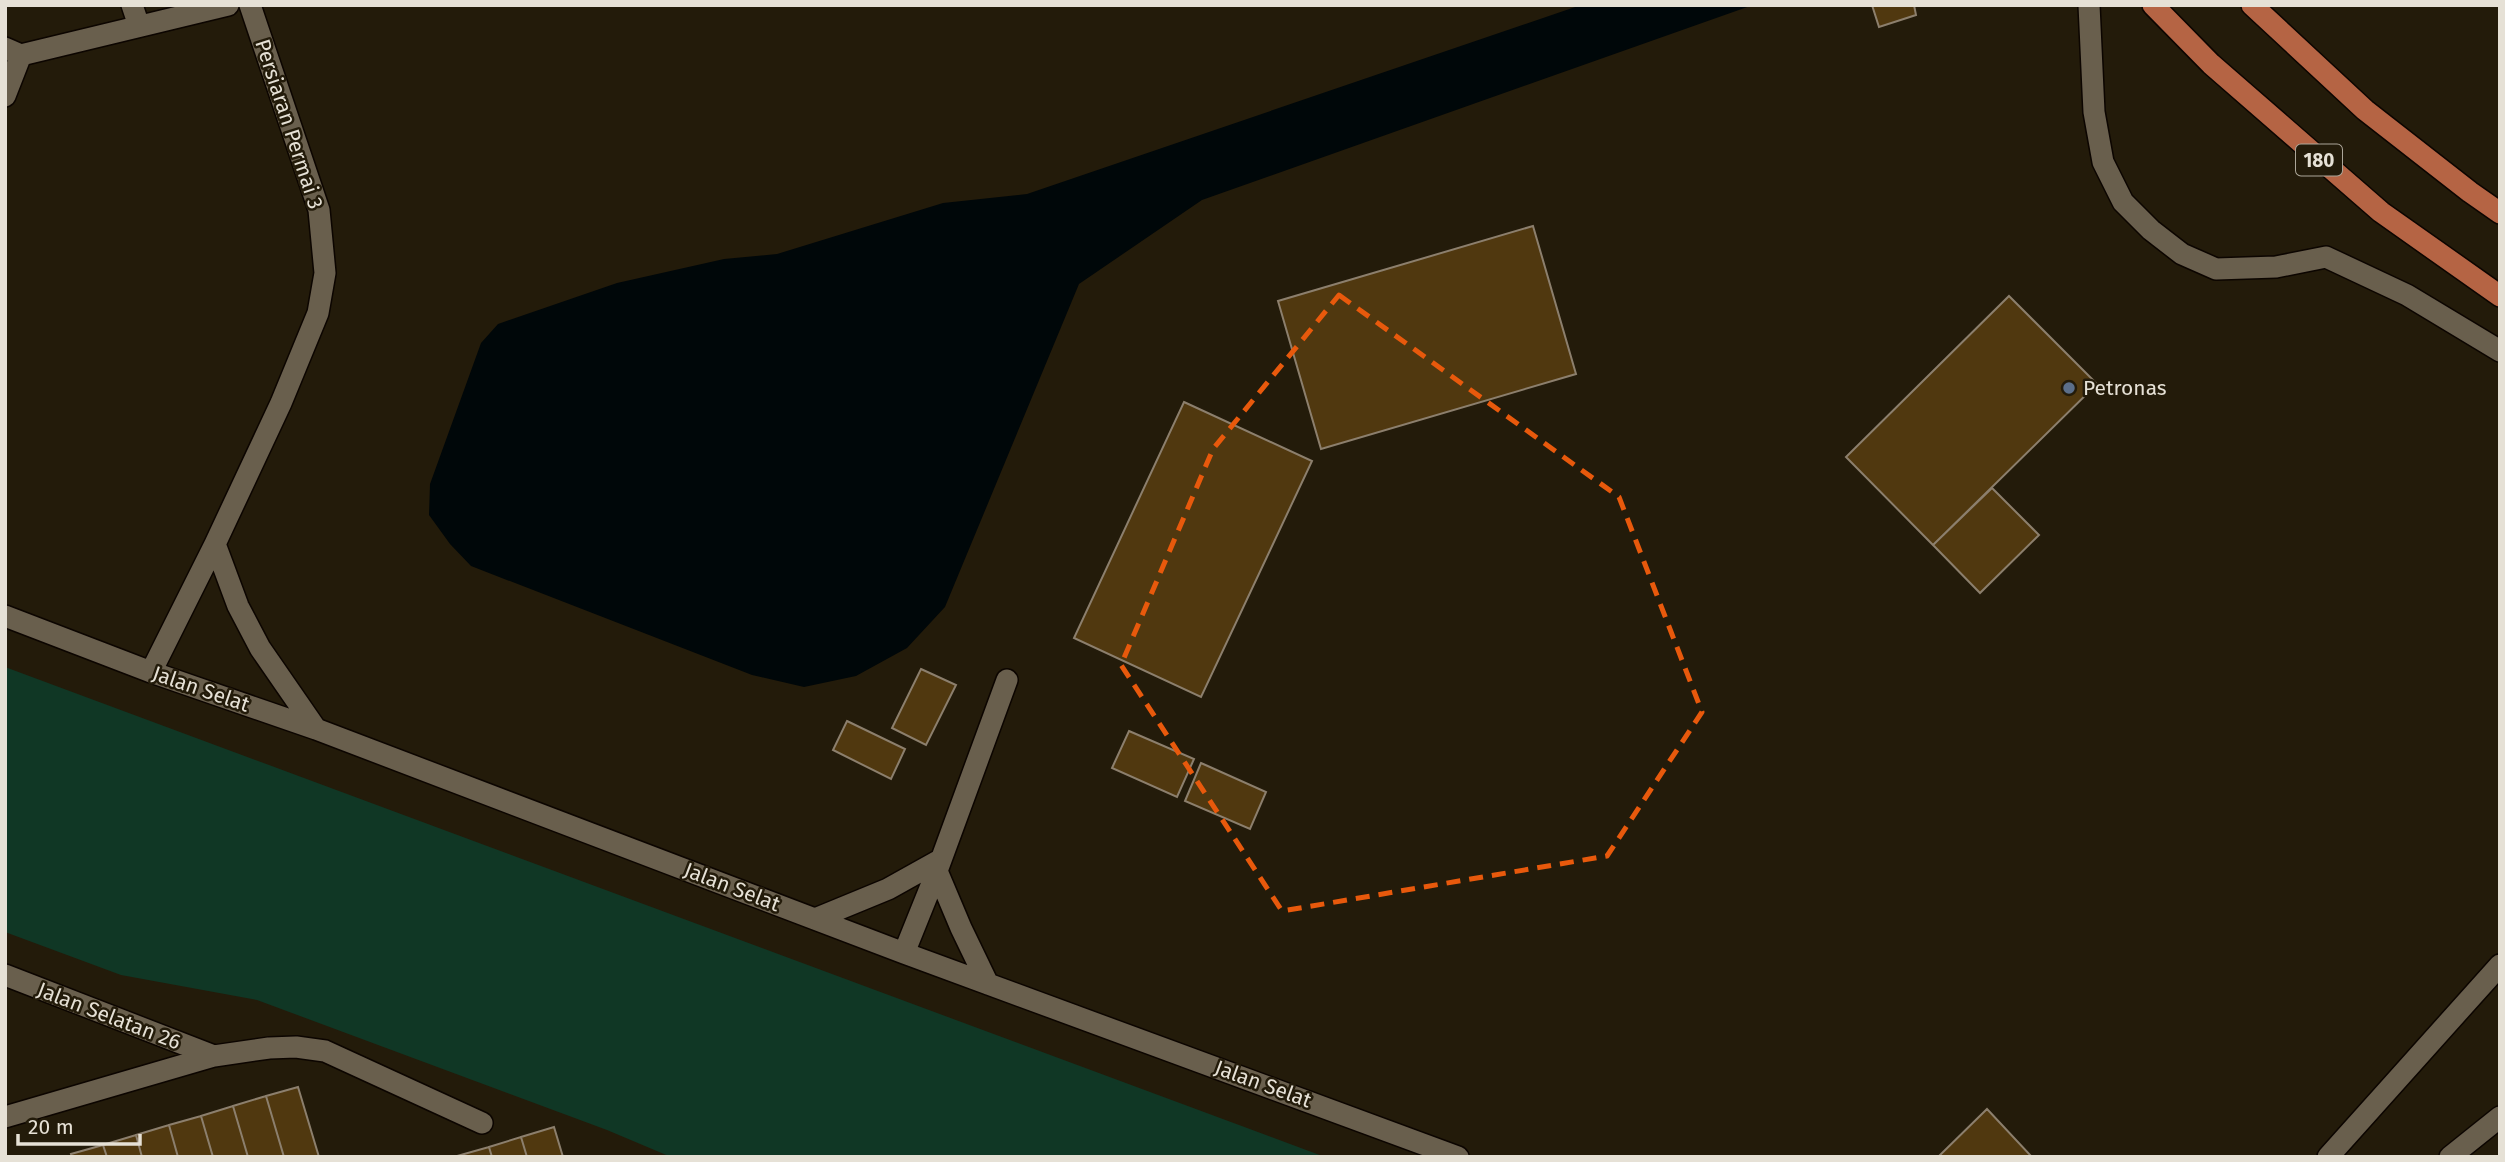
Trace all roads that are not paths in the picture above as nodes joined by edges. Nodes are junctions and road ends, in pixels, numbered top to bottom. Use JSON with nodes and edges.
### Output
{"nodes":[{"id":1,"x":132,"y":5,"type":"edge"},
{"id":2,"x":228,"y":5,"type":"edge"},
{"id":3,"x":250,"y":5,"type":"edge"},
{"id":4,"x":2089,"y":5,"type":"edge"},
{"id":5,"x":2153,"y":5,"type":"edge"},
{"id":6,"x":2252,"y":5,"type":"edge"},
{"id":7,"x":139,"y":26,"type":"junction"},
{"id":8,"x":13,"y":52,"type":"edge"},
{"id":9,"x":5,"y":96,"type":"edge"},
{"id":10,"x":2500,"y":213,"type":"edge"},
{"id":11,"x":2500,"y":296,"type":"edge"},
{"id":12,"x":2500,"y":351,"type":"edge"},
{"id":13,"x":215,"y":544,"type":"junction"},
{"id":14,"x":5,"y":616,"type":"edge"},
{"id":15,"x":151,"y":672,"type":"junction"},
{"id":16,"x":1007,"y":680,"type":"dead end"},
{"id":17,"x":316,"y":729,"type":"junction"},
{"id":18,"x":939,"y":866,"type":"junction"},
{"id":19,"x":815,"y":919,"type":"junction"},
{"id":20,"x":904,"y":953,"type":"junction"},
{"id":21,"x":2500,"y":965,"type":"edge"},
{"id":22,"x":5,"y":975,"type":"edge"},
{"id":23,"x":988,"y":984,"type":"junction"},
{"id":24,"x":214,"y":1056,"type":"junction"},
{"id":25,"x":5,"y":1117,"type":"edge"},
{"id":26,"x":2500,"y":1117,"type":"edge"},
{"id":27,"x":482,"y":1123,"type":"dead end"},
{"id":28,"x":1458,"y":1157,"type":"edge"},
{"id":29,"x":2328,"y":1157,"type":"edge"},
{"id":30,"x":2451,"y":1157,"type":"edge"}],
"edges":[{"from":1,"to":7,"type":"street"},
{"from":2,"to":7,"type":"street"},
{"from":3,"to":13,"type":"street","name":"Persiaran Permai 3"},
{"from":4,"to":12,"type":"street"},
{"from":5,"to":11,"type":"main road","number":"180"},
{"from":6,"to":10,"type":"main road"},
{"from":7,"to":8,"type":"street"},
{"from":8,"to":9,"type":"street"},
{"from":13,"to":15,"type":"street","name":"Persiaran Permai 3"},
{"from":13,"to":17,"type":"street"},
{"from":14,"to":15,"type":"street","name":"Jalan Selat"},
{"from":15,"to":17,"type":"street","name":"Jalan Selat"},
{"from":16,"to":18,"type":"street"},
{"from":17,"to":19,"type":"street","name":"Jalan Selat"},
{"from":18,"to":19,"type":"street"},
{"from":18,"to":20,"type":"street"},
{"from":18,"to":23,"type":"street"},
{"from":19,"to":20,"type":"street","name":"Jalan Selat"},
{"from":20,"to":23,"type":"street","name":"Jalan Selat"},
{"from":21,"to":29,"type":"street"},
{"from":22,"to":24,"type":"street","name":"Jalan Selatan 26"},
{"from":23,"to":28,"type":"street","name":"Jalan Selat"},
{"from":24,"to":25,"type":"street"},
{"from":24,"to":27,"type":"street"},
{"from":26,"to":30,"type":"street"}]}
